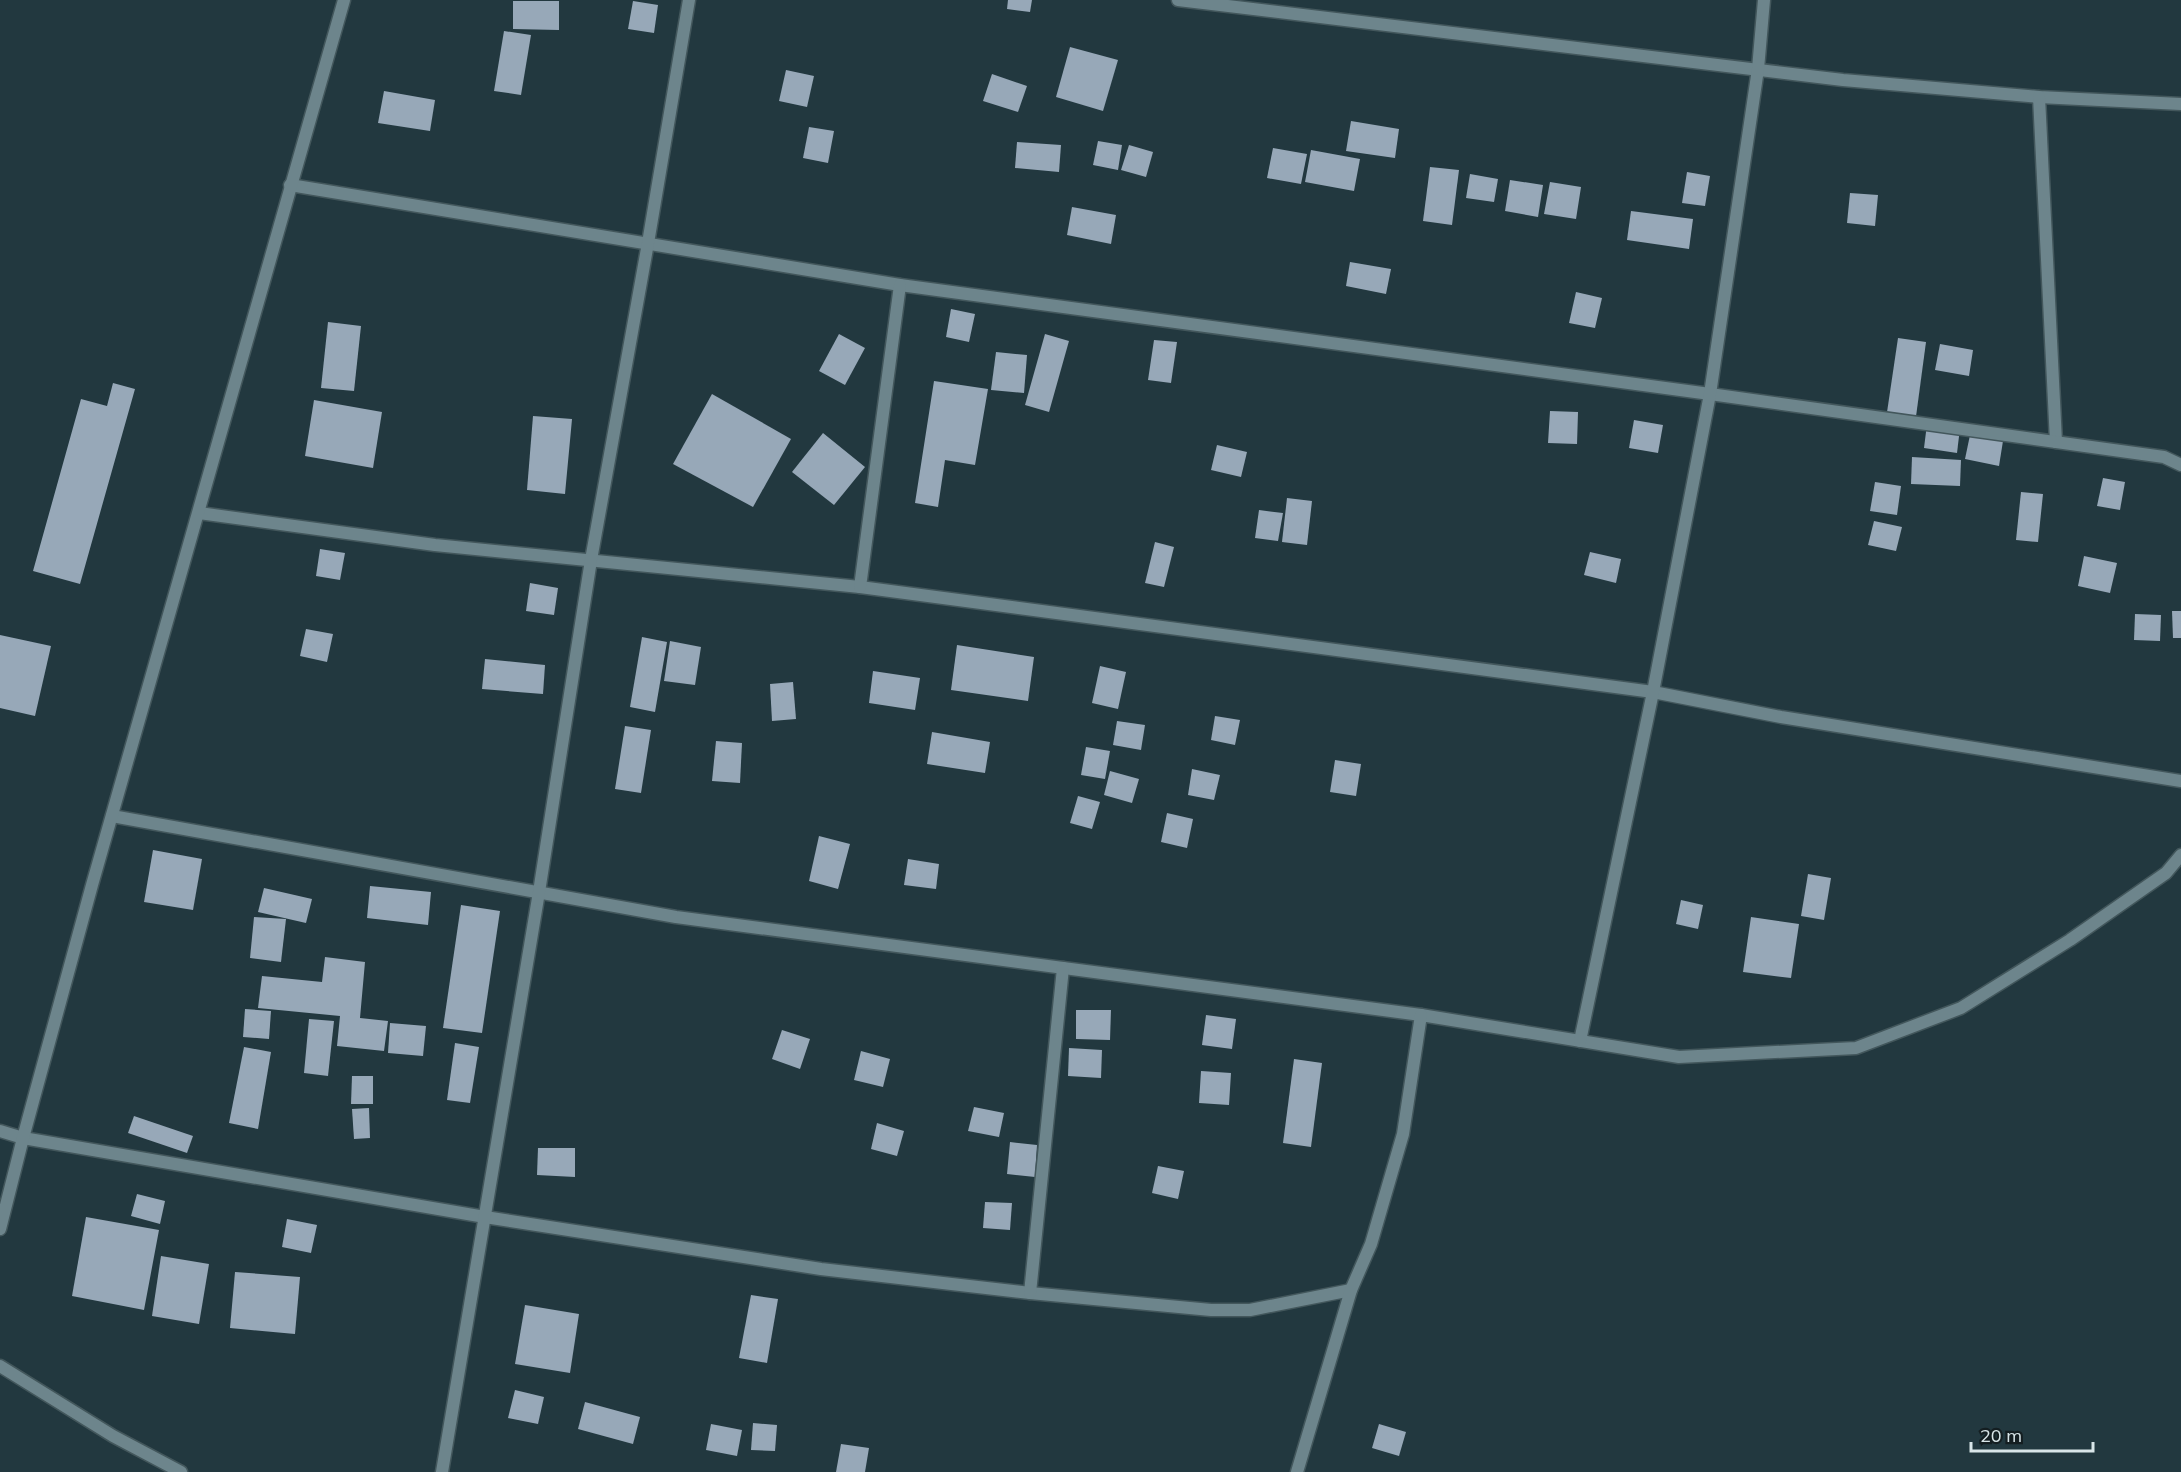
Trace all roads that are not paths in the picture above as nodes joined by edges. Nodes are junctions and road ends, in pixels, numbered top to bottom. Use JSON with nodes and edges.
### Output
{"nodes":[{"id":1,"x":344,"y":0,"type":"edge"},
{"id":2,"x":689,"y":0,"type":"edge"},
{"id":3,"x":1178,"y":0,"type":"edge"},
{"id":4,"x":1764,"y":0,"type":"edge"},
{"id":5,"x":1758,"y":69,"type":"junction"},
{"id":6,"x":2039,"y":97,"type":"junction"},
{"id":7,"x":2181,"y":104,"type":"edge"},
{"id":8,"x":290,"y":185,"type":"junction"},
{"id":9,"x":648,"y":243,"type":"junction"},
{"id":10,"x":900,"y":285,"type":"junction"},
{"id":11,"x":1710,"y":394,"type":"junction"},
{"id":12,"x":2056,"y":442,"type":"junction"},
{"id":13,"x":2181,"y":465,"type":"edge"},
{"id":14,"x":199,"y":513,"type":"junction"},
{"id":15,"x":591,"y":560,"type":"junction"},
{"id":16,"x":860,"y":586,"type":"junction"},
{"id":17,"x":1653,"y":692,"type":"junction"},
{"id":18,"x":2181,"y":781,"type":"edge"},
{"id":19,"x":112,"y":816,"type":"junction"},
{"id":20,"x":2181,"y":855,"type":"edge"},
{"id":21,"x":539,"y":892,"type":"junction"},
{"id":22,"x":1063,"y":968,"type":"junction"},
{"id":23,"x":1420,"y":1015,"type":"junction"},
{"id":24,"x":1580,"y":1041,"type":"junction"},
{"id":25,"x":0,"y":1131,"type":"edge"},
{"id":26,"x":23,"y":1138,"type":"junction"},
{"id":27,"x":485,"y":1216,"type":"junction"},
{"id":28,"x":0,"y":1229,"type":"edge"},
{"id":29,"x":1351,"y":1290,"type":"junction"},
{"id":30,"x":1030,"y":1293,"type":"junction"},
{"id":31,"x":0,"y":1366,"type":"edge"},
{"id":32,"x":181,"y":1472,"type":"edge"},
{"id":33,"x":442,"y":1472,"type":"edge"},
{"id":34,"x":1297,"y":1472,"type":"edge"}],
"edges":[{"from":1,"to":8,"type":"street"},
{"from":2,"to":9,"type":"street"},
{"from":3,"to":5,"type":"street"},
{"from":4,"to":5,"type":"street"},
{"from":5,"to":6,"type":"street"},
{"from":5,"to":11,"type":"street"},
{"from":6,"to":7,"type":"street"},
{"from":6,"to":12,"type":"street"},
{"from":8,"to":9,"type":"street"},
{"from":8,"to":14,"type":"street"},
{"from":9,"to":10,"type":"street"},
{"from":9,"to":15,"type":"street"},
{"from":10,"to":11,"type":"street"},
{"from":10,"to":16,"type":"street"},
{"from":11,"to":12,"type":"street"},
{"from":11,"to":17,"type":"street"},
{"from":12,"to":13,"type":"street"},
{"from":14,"to":15,"type":"street"},
{"from":14,"to":19,"type":"street"},
{"from":15,"to":16,"type":"street"},
{"from":15,"to":21,"type":"street"},
{"from":16,"to":17,"type":"street"},
{"from":17,"to":18,"type":"street"},
{"from":17,"to":24,"type":"street"},
{"from":19,"to":21,"type":"street"},
{"from":19,"to":26,"type":"street"},
{"from":20,"to":24,"type":"street"},
{"from":21,"to":22,"type":"street"},
{"from":21,"to":27,"type":"street"},
{"from":22,"to":23,"type":"street"},
{"from":22,"to":30,"type":"street"},
{"from":23,"to":24,"type":"street"},
{"from":23,"to":29,"type":"street"},
{"from":25,"to":26,"type":"street"},
{"from":26,"to":27,"type":"street"},
{"from":26,"to":28,"type":"street"},
{"from":27,"to":30,"type":"street"},
{"from":27,"to":33,"type":"street"},
{"from":29,"to":30,"type":"street"},
{"from":29,"to":34,"type":"street"},
{"from":31,"to":32,"type":"street"}]}
